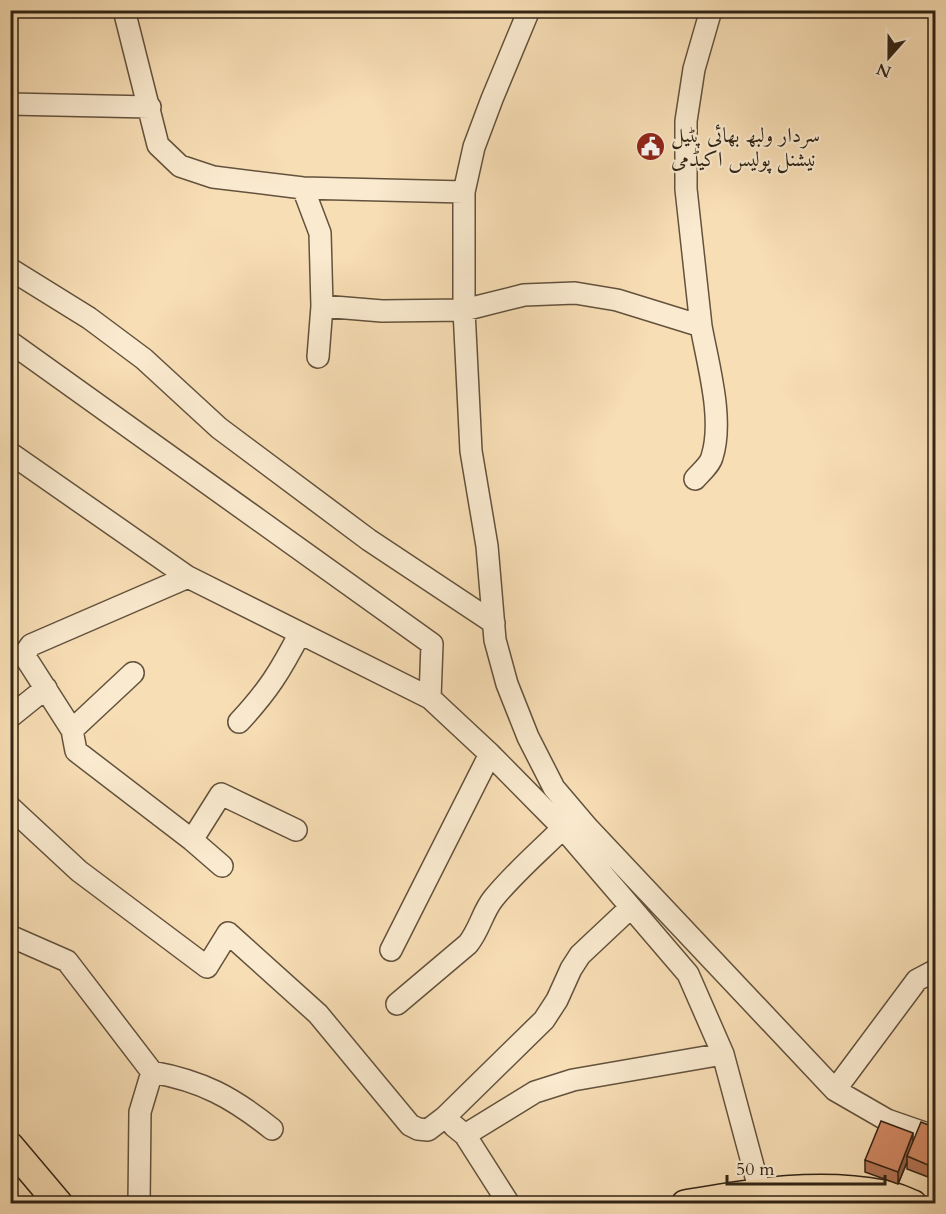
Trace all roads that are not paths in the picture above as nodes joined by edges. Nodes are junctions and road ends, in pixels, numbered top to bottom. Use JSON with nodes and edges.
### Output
{"nodes":[{"id":1,"x":124,"y":10,"type":"edge"},
{"id":2,"x":529,"y":10,"type":"edge"},
{"id":3,"x":711,"y":10,"type":"edge"},
{"id":4,"x":10,"y":104,"type":"edge"},
{"id":5,"x":150,"y":107,"type":"junction"},
{"id":6,"x":303,"y":188,"type":"junction"},
{"id":7,"x":464,"y":192,"type":"junction"},
{"id":8,"x":10,"y":269,"type":"edge"},
{"id":9,"x":322,"y":306,"type":"junction"},
{"id":10,"x":464,"y":310,"type":"junction"},
{"id":11,"x":701,"y":326,"type":"junction"},
{"id":12,"x":10,"y":342,"type":"edge"},
{"id":13,"x":318,"y":357,"type":"dead end"},
{"id":14,"x":10,"y":453,"type":"edge"},
{"id":15,"x":695,"y":479,"type":"dead end"},
{"id":16,"x":188,"y":577,"type":"junction"},
{"id":17,"x":494,"y":623,"type":"junction"},
{"id":18,"x":300,"y":633,"type":"junction"},
{"id":19,"x":134,"y":674,"type":"dead end"},
{"id":20,"x":46,"y":688,"type":"junction"},
{"id":21,"x":430,"y":698,"type":"junction"},
{"id":22,"x":10,"y":717,"type":"edge"},
{"id":23,"x":239,"y":722,"type":"dead end"},
{"id":24,"x":72,"y":730,"type":"junction"},
{"id":25,"x":490,"y":754,"type":"junction"},
{"id":26,"x":10,"y":807,"type":"edge"},
{"id":27,"x":563,"y":828,"type":"junction"},
{"id":28,"x":296,"y":830,"type":"dead end"},
{"id":29,"x":192,"y":840,"type":"junction"},
{"id":30,"x":222,"y":866,"type":"dead end"},
{"id":31,"x":630,"y":908,"type":"junction"},
{"id":32,"x":10,"y":936,"type":"edge"},
{"id":33,"x":391,"y":950,"type":"dead end"},
{"id":34,"x":936,"y":970,"type":"edge"},
{"id":35,"x":397,"y":1004,"type":"dead end"},
{"id":36,"x":723,"y":1054,"type":"junction"},
{"id":37,"x":152,"y":1072,"type":"junction"},
{"id":38,"x":835,"y":1090,"type":"junction"},
{"id":39,"x":445,"y":1117,"type":"junction"},
{"id":40,"x":272,"y":1129,"type":"dead end"},
{"id":41,"x":465,"y":1135,"type":"junction"},
{"id":42,"x":936,"y":1137,"type":"edge"},
{"id":43,"x":10,"y":1146,"type":"edge"},
{"id":44,"x":760,"y":1192,"type":"junction"},
{"id":45,"x":59,"y":1203,"type":"edge"},
{"id":46,"x":140,"y":1203,"type":"edge"},
{"id":47,"x":509,"y":1203,"type":"edge"},
{"id":48,"x":685,"y":1203,"type":"edge"},
{"id":49,"x":914,"y":1203,"type":"edge"}],
"edges":[{"from":1,"to":5,"type":"street"},
{"from":2,"to":7,"type":"street"},
{"from":3,"to":11,"type":"street"},
{"from":4,"to":5,"type":"street"},
{"from":5,"to":6,"type":"street"},
{"from":6,"to":7,"type":"street"},
{"from":6,"to":9,"type":"street"},
{"from":7,"to":10,"type":"street"},
{"from":8,"to":17,"type":"street"},
{"from":9,"to":10,"type":"street"},
{"from":9,"to":13,"type":"street"},
{"from":10,"to":11,"type":"street"},
{"from":10,"to":17,"type":"street"},
{"from":11,"to":15,"type":"street"},
{"from":12,"to":21,"type":"street"},
{"from":14,"to":16,"type":"street"},
{"from":16,"to":18,"type":"street"},
{"from":16,"to":20,"type":"street"},
{"from":17,"to":38,"type":"street"},
{"from":18,"to":21,"type":"street"},
{"from":18,"to":23,"type":"street"},
{"from":19,"to":24,"type":"street"},
{"from":20,"to":22,"type":"street"},
{"from":20,"to":24,"type":"street"},
{"from":21,"to":25,"type":"street"},
{"from":24,"to":29,"type":"street"},
{"from":25,"to":27,"type":"street"},
{"from":25,"to":33,"type":"street"},
{"from":26,"to":39,"type":"street"},
{"from":27,"to":31,"type":"street"},
{"from":27,"to":35,"type":"street"},
{"from":28,"to":29,"type":"street"},
{"from":29,"to":30,"type":"street"},
{"from":31,"to":36,"type":"street"},
{"from":31,"to":39,"type":"street"},
{"from":32,"to":37,"type":"street"},
{"from":34,"to":38,"type":"street"},
{"from":36,"to":41,"type":"street"},
{"from":36,"to":44,"type":"street"},
{"from":37,"to":40,"type":"street"},
{"from":37,"to":46,"type":"street"},
{"from":38,"to":42,"type":"street"},
{"from":39,"to":41,"type":"street"},
{"from":41,"to":47,"type":"street"},
{"from":43,"to":45,"type":"main road"},
{"from":44,"to":48,"type":"main road"},
{"from":44,"to":49,"type":"main road"}]}
